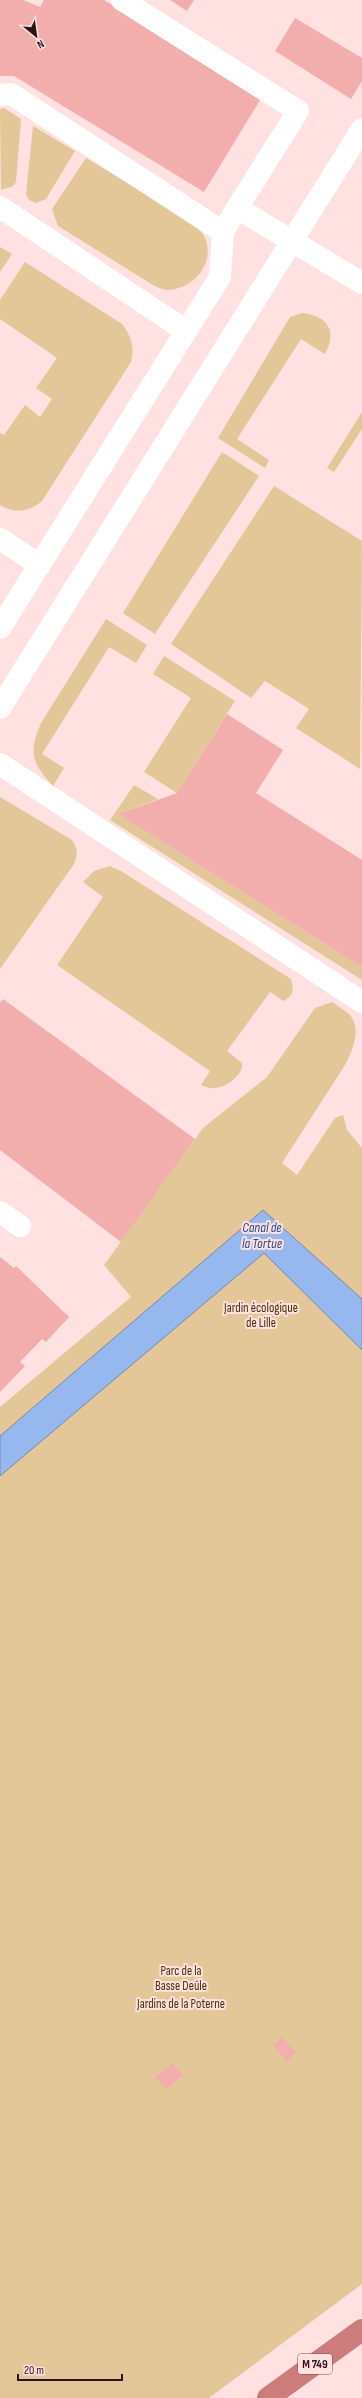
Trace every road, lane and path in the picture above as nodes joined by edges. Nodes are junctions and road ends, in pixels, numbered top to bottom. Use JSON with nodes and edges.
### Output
{"nodes":[{"id":1,"x":122,"y":0,"type":"edge"},
{"id":2,"x":0,"y":95,"type":"edge"},
{"id":3,"x":362,"y":128,"type":"edge"},
{"id":4,"x":0,"y":207,"type":"edge"},
{"id":5,"x":237,"y":208,"type":"junction"},
{"id":6,"x":223,"y":232,"type":"junction"},
{"id":7,"x":292,"y":242,"type":"junction"},
{"id":8,"x":362,"y":283,"type":"edge"},
{"id":9,"x":186,"y":331,"type":"junction"},
{"id":10,"x":0,"y":539,"type":"edge"},
{"id":11,"x":40,"y":565,"type":"junction"},
{"id":12,"x":0,"y":628,"type":"edge"},
{"id":13,"x":0,"y":708,"type":"edge"},
{"id":14,"x":0,"y":764,"type":"edge"},
{"id":15,"x":362,"y":1002,"type":"edge"},
{"id":16,"x":0,"y":1212,"type":"edge"},
{"id":17,"x":20,"y":1226,"type":"dead end"},
{"id":18,"x":362,"y":2330,"type":"edge"},
{"id":19,"x":268,"y":2398,"type":"edge"}],
"edges":[{"from":1,"to":5,"type":"street"},
{"from":2,"to":6,"type":"street"},
{"from":3,"to":7,"type":"street"},
{"from":4,"to":9,"type":"street"},
{"from":5,"to":6,"type":"street"},
{"from":5,"to":7,"type":"street"},
{"from":6,"to":9,"type":"street"},
{"from":7,"to":8,"type":"street"},
{"from":7,"to":13,"type":"street"},
{"from":9,"to":11,"type":"street"},
{"from":10,"to":11,"type":"street"},
{"from":11,"to":12,"type":"street"},
{"from":14,"to":15,"type":"street"},
{"from":16,"to":17,"type":"street"},
{"from":18,"to":19,"type":"highway","number":"M 749"}]}
